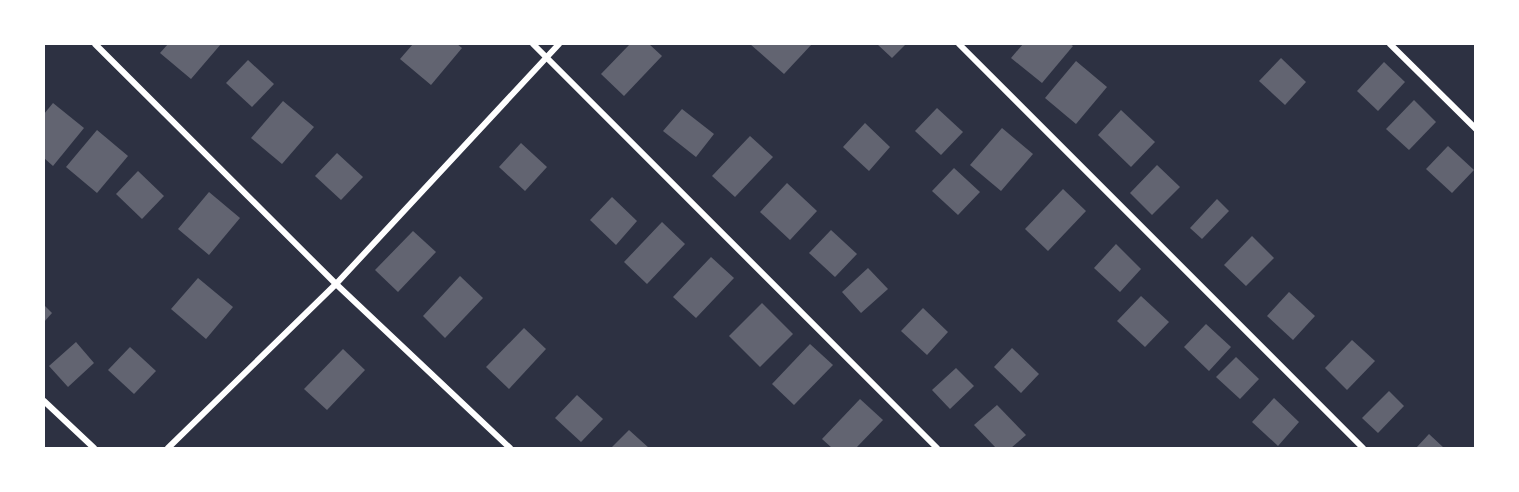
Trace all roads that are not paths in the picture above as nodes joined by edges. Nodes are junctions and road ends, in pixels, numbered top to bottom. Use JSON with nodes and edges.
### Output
{"nodes":[{"id":1,"x":95,"y":44,"type":"edge"},
{"id":2,"x":533,"y":44,"type":"edge"},
{"id":3,"x":560,"y":44,"type":"edge"},
{"id":4,"x":959,"y":44,"type":"edge"},
{"id":5,"x":1390,"y":44,"type":"edge"},
{"id":6,"x":546,"y":58,"type":"junction"},
{"id":7,"x":1476,"y":129,"type":"edge"},
{"id":8,"x":336,"y":284,"type":"junction"},
{"id":9,"x":44,"y":401,"type":"edge"},
{"id":10,"x":94,"y":448,"type":"edge"},
{"id":11,"x":168,"y":448,"type":"edge"},
{"id":12,"x":510,"y":448,"type":"edge"},
{"id":13,"x":937,"y":448,"type":"edge"},
{"id":14,"x":1363,"y":448,"type":"edge"}],
"edges":[{"from":1,"to":8,"type":"street"},
{"from":2,"to":6,"type":"street"},
{"from":3,"to":6,"type":"street"},
{"from":4,"to":14,"type":"street"},
{"from":5,"to":7,"type":"street"},
{"from":6,"to":8,"type":"street"},
{"from":6,"to":13,"type":"street"},
{"from":8,"to":11,"type":"street"},
{"from":8,"to":12,"type":"street"},
{"from":9,"to":10,"type":"street"}]}
